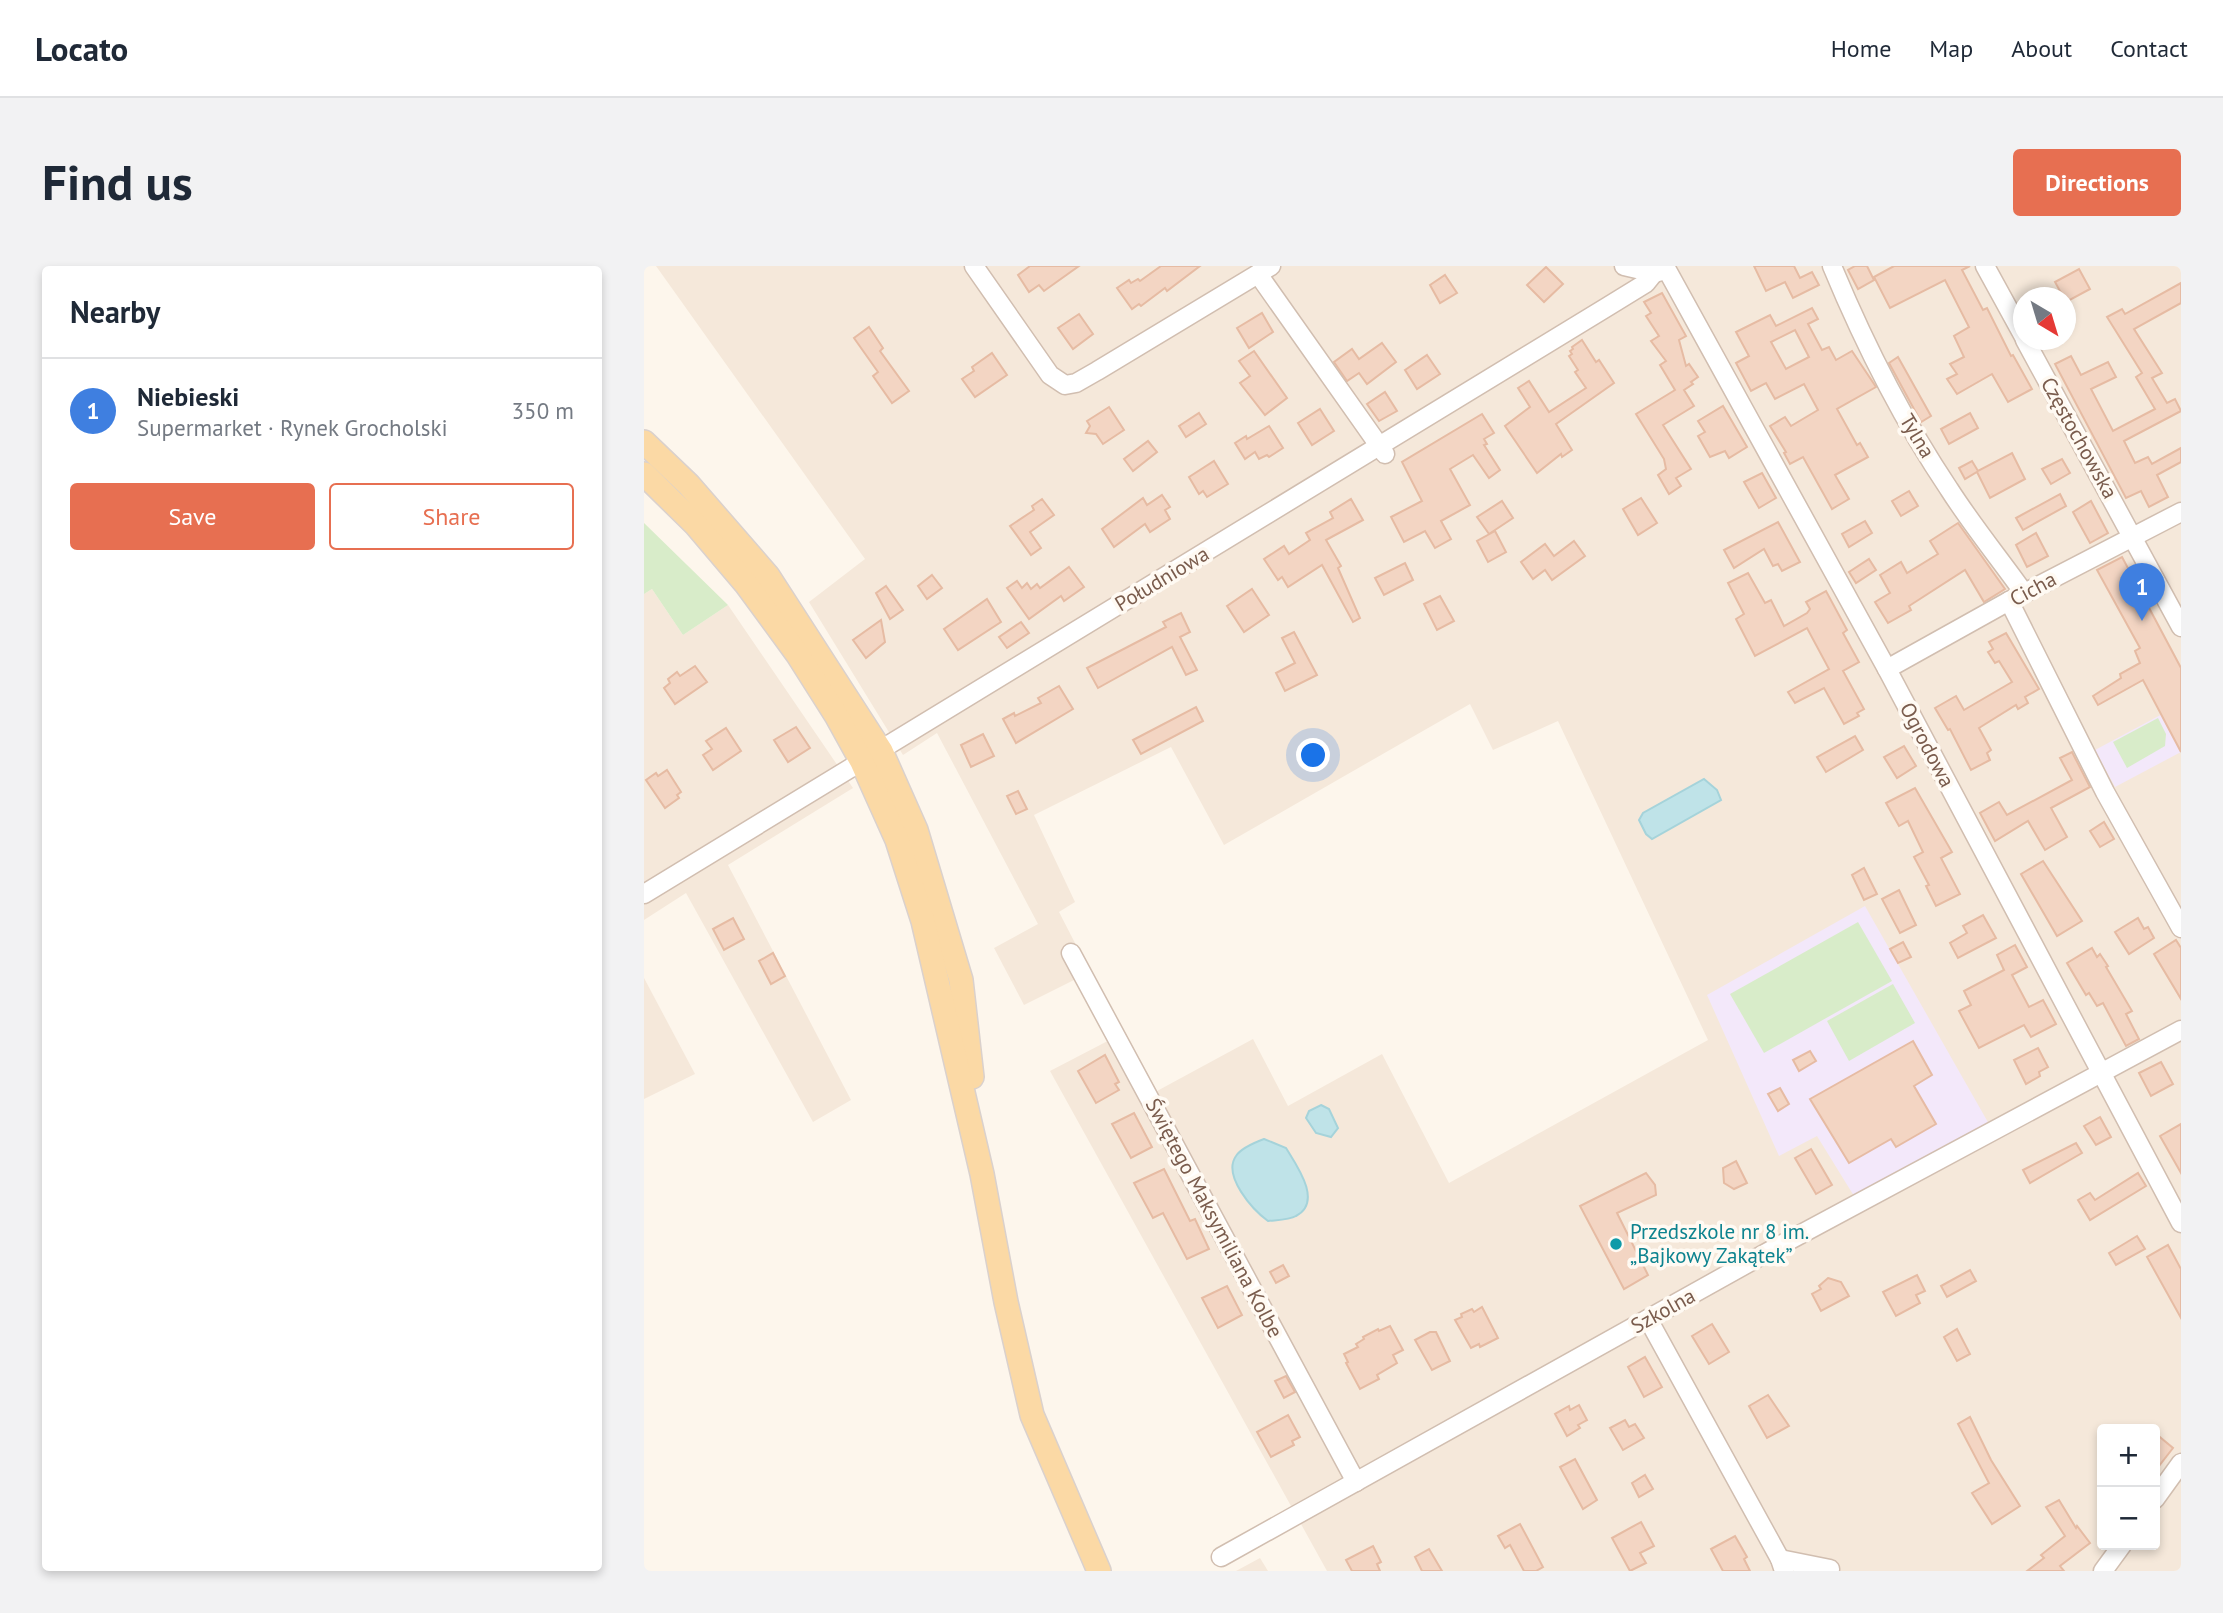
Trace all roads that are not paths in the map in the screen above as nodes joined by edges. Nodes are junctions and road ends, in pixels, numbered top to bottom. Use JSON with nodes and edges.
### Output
{"nodes":[{"id":1,"x":974,"y":266,"type":"edge"},
{"id":2,"x":1624,"y":266,"type":"edge"},
{"id":3,"x":1832,"y":266,"type":"edge"},
{"id":4,"x":1985,"y":266,"type":"edge"},
{"id":5,"x":1264,"y":270,"type":"edge"},
{"id":6,"x":1667,"y":270,"type":"edge"},
{"id":7,"x":2013,"y":318,"type":"edge"},
{"id":8,"x":2031,"y":350,"type":"edge"},
{"id":9,"x":644,"y":442,"type":"edge"},
{"id":10,"x":1382,"y":450,"type":"junction"},
{"id":11,"x":644,"y":474,"type":"edge"},
{"id":12,"x":2181,"y":512,"type":"edge"},
{"id":13,"x":2132,"y":537,"type":"junction"},
{"id":14,"x":2017,"y":597,"type":"junction"},
{"id":15,"x":2181,"y":627,"type":"edge"},
{"id":16,"x":1887,"y":669,"type":"junction"},
{"id":17,"x":871,"y":756,"type":"junction"},
{"id":18,"x":644,"y":894,"type":"edge"},
{"id":19,"x":2181,"y":928,"type":"edge"},
{"id":20,"x":1071,"y":953,"type":"dead end"},
{"id":21,"x":2181,"y":1030,"type":"edge"},
{"id":22,"x":2101,"y":1073,"type":"junction"},
{"id":23,"x":2181,"y":1223,"type":"edge"},
{"id":24,"x":1648,"y":1320,"type":"junction"},
{"id":25,"x":2181,"y":1463,"type":"edge"},
{"id":26,"x":1356,"y":1482,"type":"junction"},
{"id":27,"x":2160,"y":1492,"type":"edge"},
{"id":28,"x":2118,"y":1550,"type":"edge"},
{"id":29,"x":1221,"y":1557,"type":"dead end"},
{"id":30,"x":1782,"y":1565,"type":"edge"},
{"id":31,"x":1830,"y":1569,"type":"edge"},
{"id":32,"x":1099,"y":1571,"type":"edge"},
{"id":33,"x":2103,"y":1571,"type":"edge"}],
"edges":[{"from":1,"to":5,"type":"street"},
{"from":2,"to":6,"type":"street"},
{"from":3,"to":14,"type":"street","name":"Tylna"},
{"from":4,"to":7,"type":"street","name":"Częstochowska"},
{"from":5,"to":10,"type":"street"},
{"from":6,"to":10,"type":"street","name":"Południowa"},
{"from":6,"to":16,"type":"street","name":"Ogrodowa"},
{"from":8,"to":13,"type":"street","name":"Częstochowska"},
{"from":9,"to":17,"type":"main road"},
{"from":10,"to":17,"type":"street","name":"Południowa"},
{"from":11,"to":17,"type":"main road"},
{"from":12,"to":13,"type":"street","name":"Cicha"},
{"from":13,"to":14,"type":"street","name":"Cicha"},
{"from":13,"to":15,"type":"street","name":"Częstochowska"},
{"from":14,"to":16,"type":"street","name":"Cicha"},
{"from":14,"to":19,"type":"street","name":"Tylna"},
{"from":16,"to":22,"type":"street","name":"Ogrodowa"},
{"from":17,"to":18,"type":"street","name":"Południowa"},
{"from":17,"to":32,"type":"main road"},
{"from":20,"to":26,"type":"street","name":"Świętego Maksymiliana Kolbe"},
{"from":21,"to":22,"type":"street","name":"Szkolna"},
{"from":22,"to":23,"type":"street","name":"Ogrodowa"},
{"from":22,"to":24,"type":"street","name":"Szkolna"},
{"from":24,"to":26,"type":"street","name":"Szkolna"},
{"from":24,"to":30,"type":"street"},
{"from":25,"to":27,"type":"street"},
{"from":26,"to":29,"type":"street","name":"Szkolna"},
{"from":28,"to":33,"type":"street"},
{"from":30,"to":31,"type":"street"}]}
